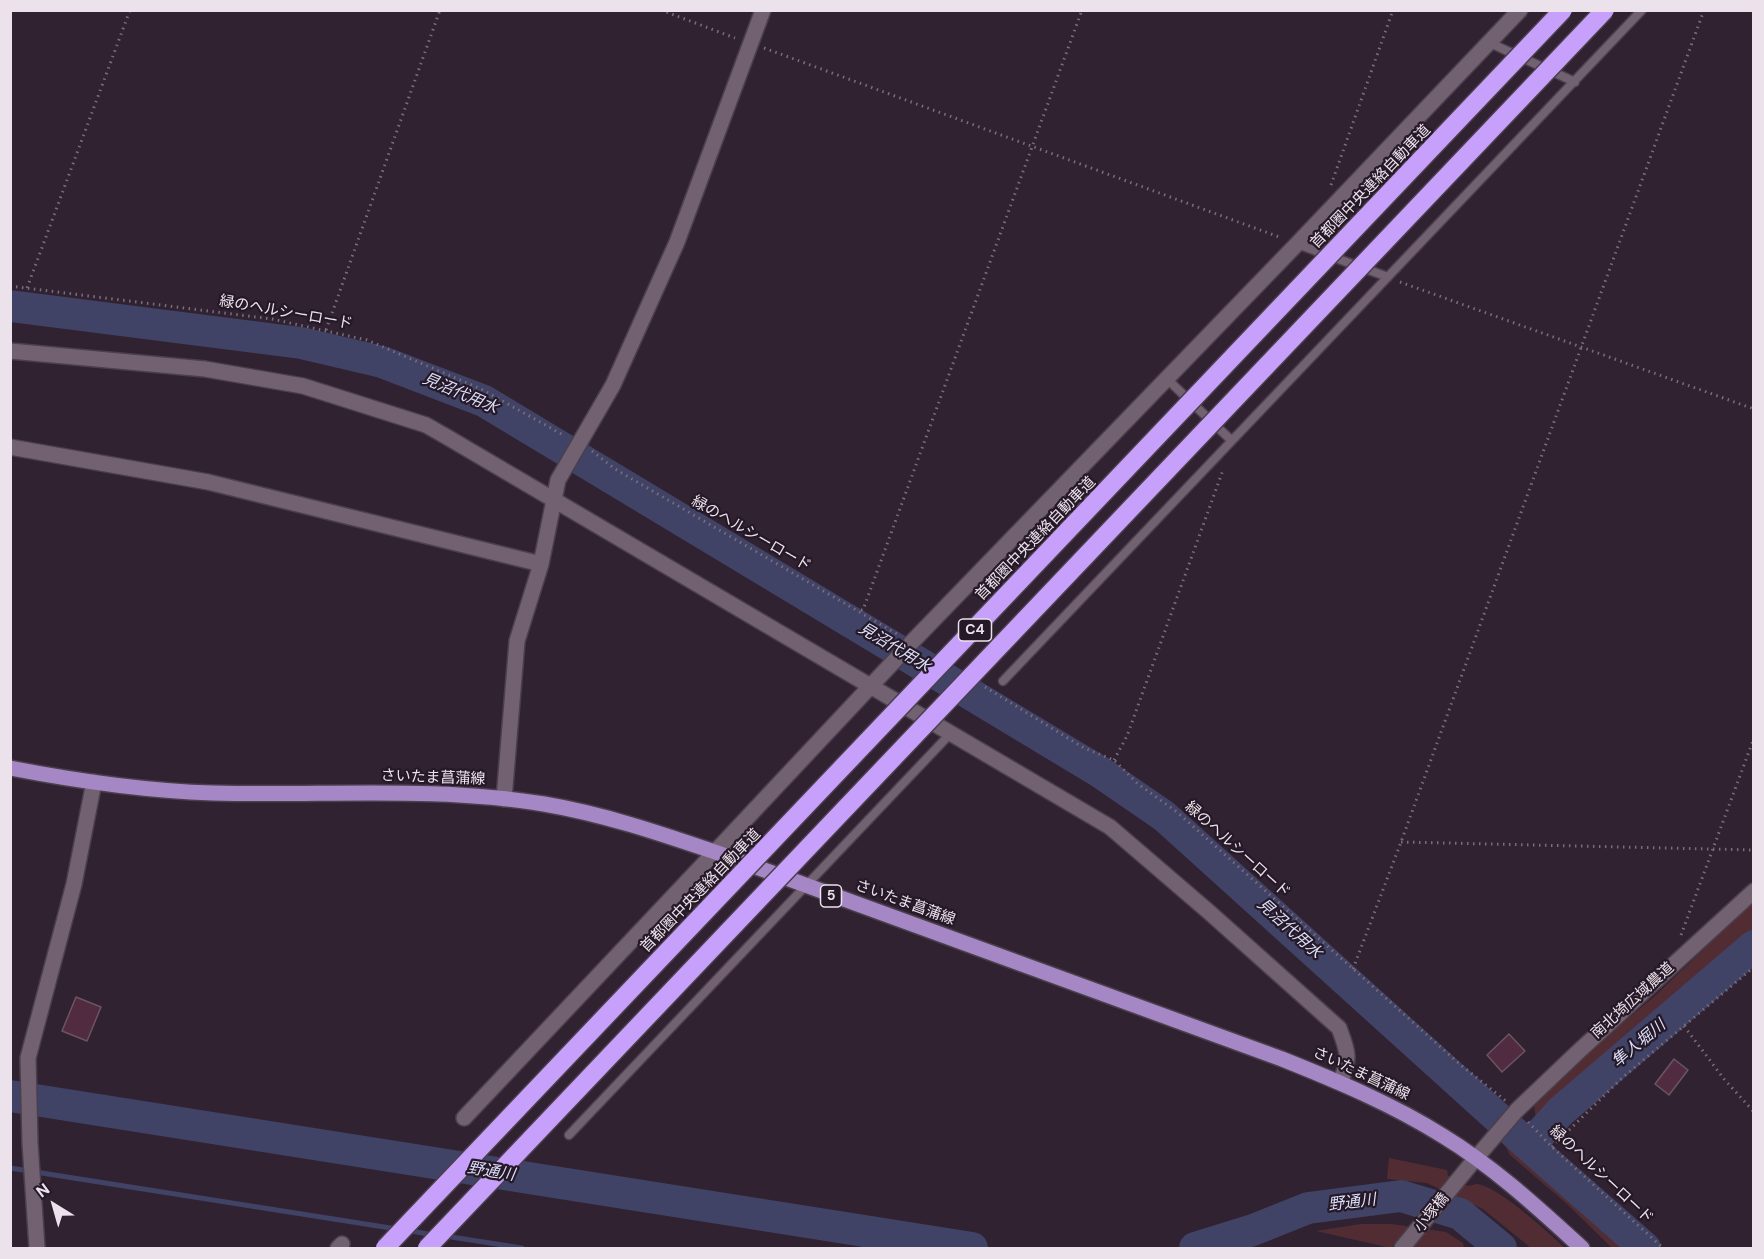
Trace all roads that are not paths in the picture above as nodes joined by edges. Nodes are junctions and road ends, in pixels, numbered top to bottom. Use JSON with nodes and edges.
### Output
{"nodes":[{"id":1,"x":763,"y":10,"type":"edge"},
{"id":2,"x":1520,"y":10,"type":"edge"},
{"id":3,"x":1563,"y":10,"type":"edge"},
{"id":4,"x":1605,"y":10,"type":"edge"},
{"id":5,"x":1642,"y":10,"type":"edge"},
{"id":6,"x":1490,"y":43,"type":"junction"},
{"id":7,"x":1575,"y":82,"type":"junction"},
{"id":8,"x":1297,"y":244,"type":"junction"},
{"id":9,"x":1388,"y":277,"type":"junction"},
{"id":10,"x":10,"y":351,"type":"edge"},
{"id":11,"x":1167,"y":379,"type":"junction"},
{"id":12,"x":1231,"y":440,"type":"junction"},
{"id":13,"x":10,"y":447,"type":"edge"},
{"id":14,"x":553,"y":498,"type":"junction"},
{"id":15,"x":541,"y":564,"type":"junction"},
{"id":16,"x":1003,"y":681,"type":"dead end"},
{"id":17,"x":872,"y":686,"type":"junction"},
{"id":18,"x":951,"y":733,"type":"junction"},
{"id":19,"x":10,"y":768,"type":"edge"},
{"id":20,"x":94,"y":782,"type":"junction"},
{"id":21,"x":504,"y":799,"type":"junction"},
{"id":22,"x":715,"y":852,"type":"junction"},
{"id":23,"x":804,"y":886,"type":"junction"},
{"id":24,"x":1754,"y":891,"type":"edge"},
{"id":25,"x":1340,"y":1082,"type":"junction"},
{"id":26,"x":464,"y":1118,"type":"dead end"},
{"id":27,"x":569,"y":1135,"type":"dead end"},
{"id":28,"x":1476,"y":1158,"type":"junction"},
{"id":29,"x":37,"y":1248,"type":"edge"},
{"id":30,"x":386,"y":1248,"type":"edge"},
{"id":31,"x":427,"y":1248,"type":"edge"},
{"id":32,"x":1402,"y":1248,"type":"edge"},
{"id":33,"x":1582,"y":1248,"type":"edge"}],
"edges":[{"from":1,"to":14,"type":"street"},
{"from":2,"to":6,"type":"street"},
{"from":3,"to":30,"type":"highway","name":"首都圏中央連絡自動車道","number":"C4","bridge":true},
{"from":4,"to":31,"type":"highway","number":"C4","bridge":true},
{"from":5,"to":7,"type":"lane"},
{"from":6,"to":7,"type":"lane"},
{"from":6,"to":8,"type":"street"},
{"from":7,"to":9,"type":"lane"},
{"from":8,"to":9,"type":"lane"},
{"from":8,"to":11,"type":"street"},
{"from":9,"to":12,"type":"lane"},
{"from":10,"to":14,"type":"street"},
{"from":11,"to":12,"type":"lane"},
{"from":11,"to":17,"type":"street"},
{"from":12,"to":16,"type":"lane"},
{"from":13,"to":15,"type":"street"},
{"from":14,"to":15,"type":"street"},
{"from":14,"to":17,"type":"street"},
{"from":15,"to":21,"type":"street"},
{"from":17,"to":18,"type":"street"},
{"from":17,"to":22,"type":"street"},
{"from":18,"to":23,"type":"lane"},
{"from":18,"to":25,"type":"street"},
{"from":19,"to":20,"type":"main road","name":"さいたま菖蒲線","number":"5"},
{"from":20,"to":21,"type":"main road","name":"さいたま菖蒲線","number":"5"},
{"from":20,"to":29,"type":"street"},
{"from":21,"to":22,"type":"main road","name":"さいたま菖蒲線","number":"5"},
{"from":22,"to":23,"type":"main road","name":"さいたま菖蒲線","number":"5"},
{"from":22,"to":26,"type":"street"},
{"from":23,"to":25,"type":"main road","name":"さいたま菖蒲線","number":"5"},
{"from":23,"to":27,"type":"lane"},
{"from":24,"to":28,"type":"street","name":"南北埼広域農道"},
{"from":25,"to":28,"type":"main road","name":"さいたま菖蒲線","number":"5"},
{"from":28,"to":32,"type":"street","name":"小塚橋"},
{"from":28,"to":33,"type":"main road","name":"さいたま菖蒲線","number":"5"}]}
